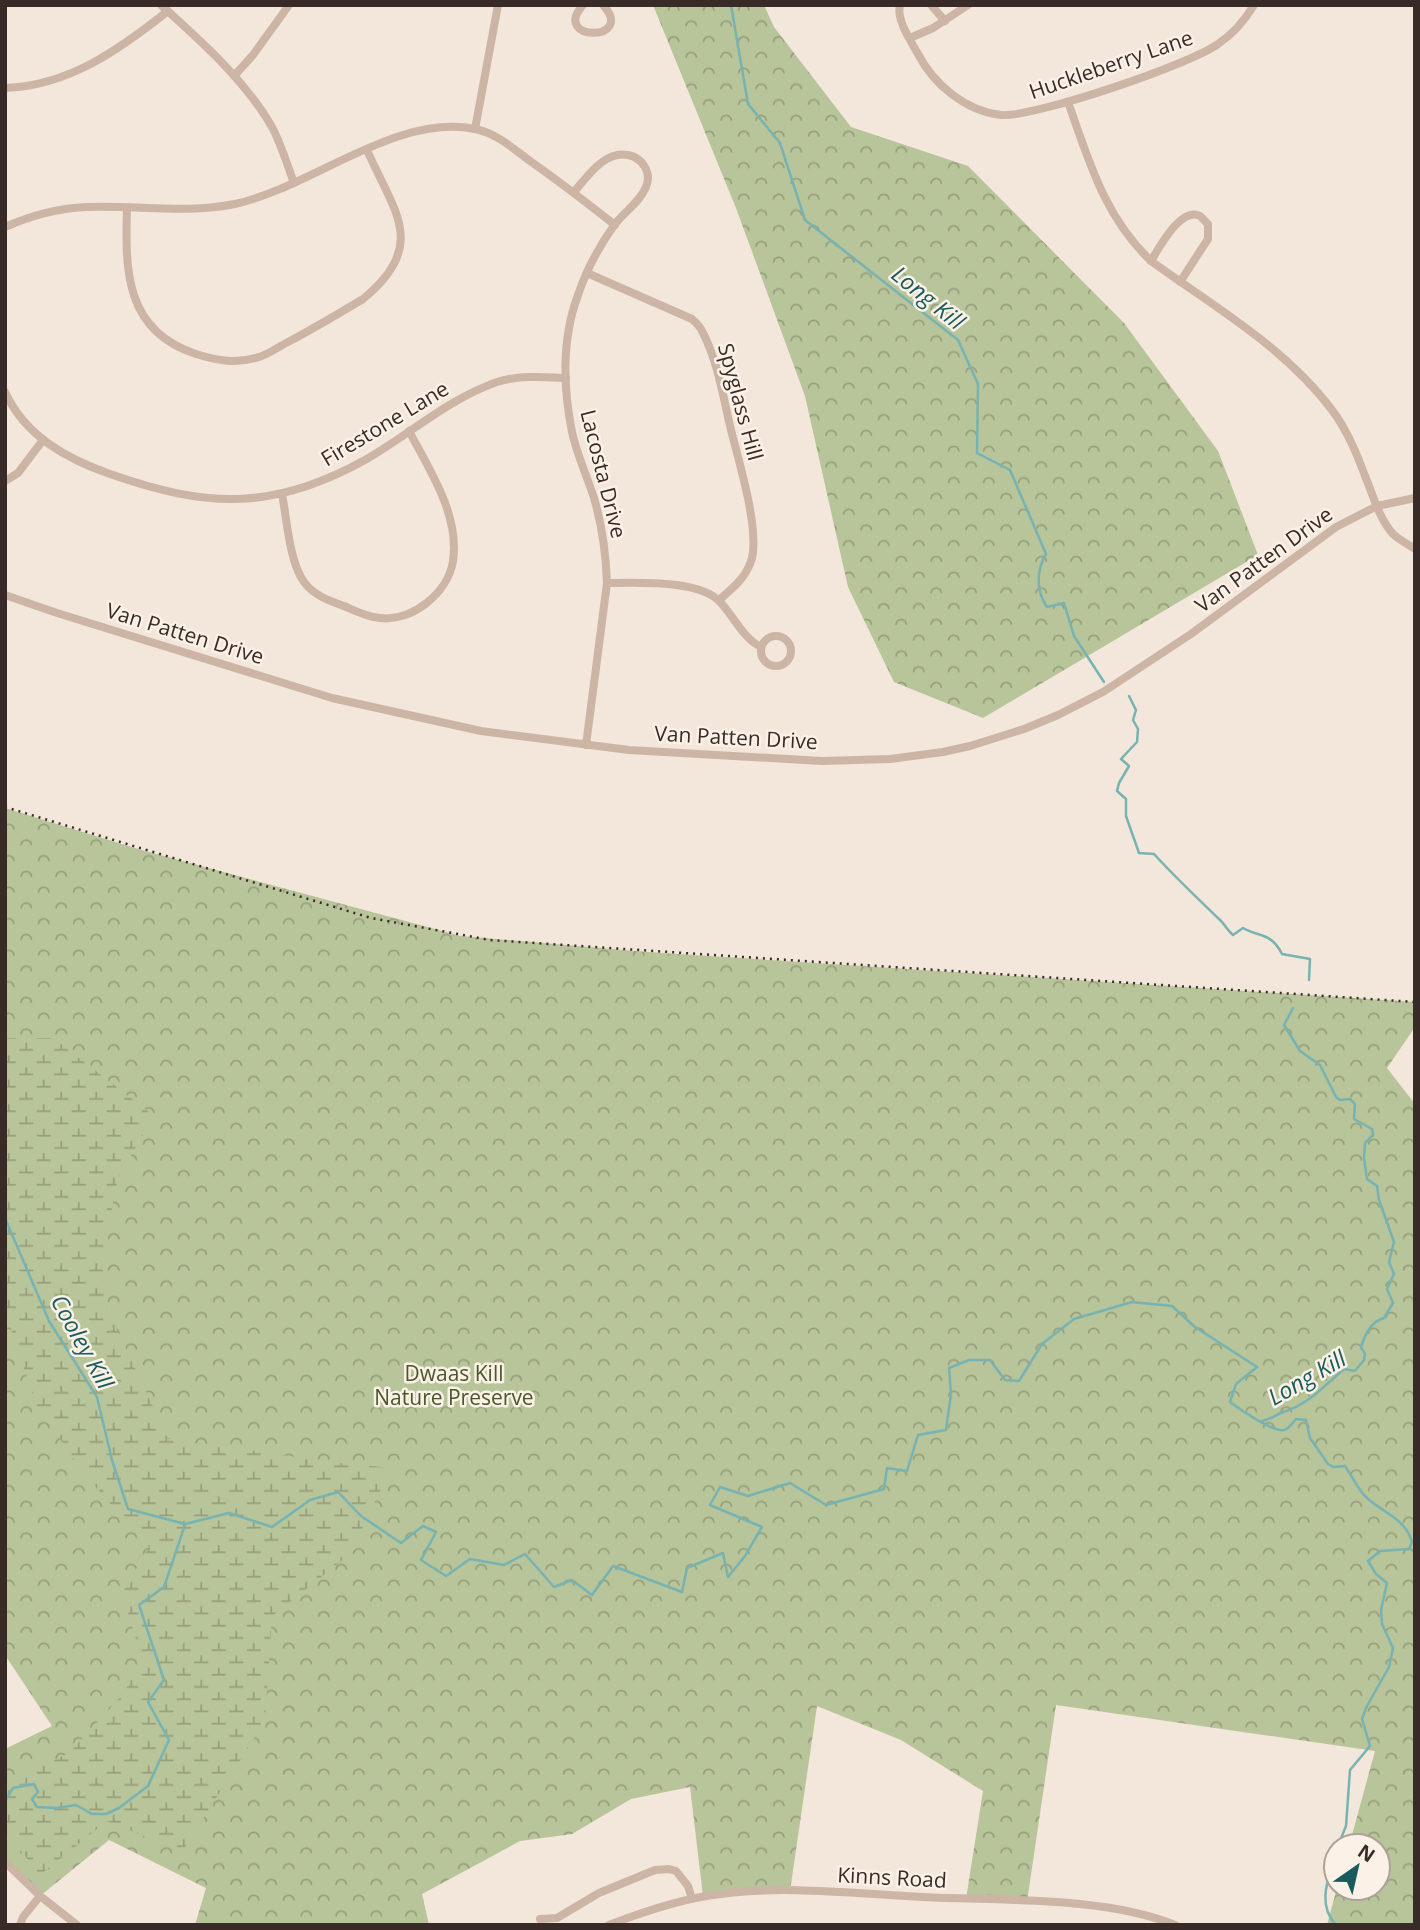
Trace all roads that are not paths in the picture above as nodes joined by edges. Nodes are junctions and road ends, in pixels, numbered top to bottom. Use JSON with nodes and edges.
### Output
{"nodes":[{"id":1,"x":289,"y":5,"type":"edge"},
{"id":2,"x":498,"y":5,"type":"edge"},
{"id":3,"x":603,"y":5,"type":"edge"},
{"id":4,"x":900,"y":5,"type":"edge"},
{"id":5,"x":932,"y":5,"type":"edge"},
{"id":6,"x":968,"y":5,"type":"edge"},
{"id":7,"x":1254,"y":5,"type":"edge"},
{"id":8,"x":579,"y":6,"type":"edge"},
{"id":9,"x":165,"y":8,"type":"edge"},
{"id":10,"x":945,"y":21,"type":"junction"},
{"id":11,"x":910,"y":38,"type":"junction"},
{"id":12,"x":234,"y":76,"type":"junction"},
{"id":13,"x":5,"y":88,"type":"edge"},
{"id":14,"x":1068,"y":102,"type":"junction"},
{"id":15,"x":475,"y":129,"type":"junction"},
{"id":16,"x":367,"y":150,"type":"junction"},
{"id":17,"x":294,"y":183,"type":"junction"},
{"id":18,"x":574,"y":192,"type":"junction"},
{"id":19,"x":127,"y":208,"type":"junction"},
{"id":20,"x":615,"y":225,"type":"junction"},
{"id":21,"x":5,"y":227,"type":"edge"},
{"id":22,"x":1152,"y":261,"type":"junction"},
{"id":23,"x":587,"y":273,"type":"junction"},
{"id":24,"x":1180,"y":282,"type":"junction"},
{"id":25,"x":566,"y":378,"type":"junction"},
{"id":26,"x":5,"y":391,"type":"edge"},
{"id":27,"x":409,"y":431,"type":"junction"},
{"id":28,"x":43,"y":440,"type":"junction"},
{"id":29,"x":5,"y":481,"type":"edge"},
{"id":30,"x":282,"y":494,"type":"junction"},
{"id":31,"x":1415,"y":498,"type":"edge"},
{"id":32,"x":1377,"y":506,"type":"junction"},
{"id":33,"x":1415,"y":549,"type":"edge"},
{"id":34,"x":607,"y":583,"type":"junction"},
{"id":35,"x":5,"y":594,"type":"edge"},
{"id":36,"x":719,"y":600,"type":"junction"},
{"id":37,"x":761,"y":647,"type":"dead end"},
{"id":38,"x":586,"y":745,"type":"junction"},
{"id":39,"x":5,"y":1862,"type":"edge"},
{"id":40,"x":40,"y":1896,"type":"junction"},
{"id":41,"x":692,"y":1899,"type":"junction"},
{"id":42,"x":540,"y":1919,"type":"dead end"},
{"id":43,"x":20,"y":1925,"type":"edge"},
{"id":44,"x":77,"y":1925,"type":"edge"},
{"id":45,"x":609,"y":1925,"type":"edge"},
{"id":46,"x":1175,"y":1925,"type":"edge"}],
"edges":[{"from":1,"to":12,"type":"street"},
{"from":2,"to":15,"type":"street"},
{"from":3,"to":8,"type":"street"},
{"from":4,"to":11,"type":"street","name":"Huckleberry Lane"},
{"from":5,"to":10,"type":"street"},
{"from":6,"to":10,"type":"street"},
{"from":7,"to":14,"type":"street","name":"Huckleberry Lane"},
{"from":9,"to":12,"type":"street"},
{"from":9,"to":13,"type":"street"},
{"from":10,"to":11,"type":"street"},
{"from":11,"to":14,"type":"street","name":"Huckleberry Lane"},
{"from":12,"to":17,"type":"street"},
{"from":14,"to":22,"type":"street"},
{"from":15,"to":16,"type":"street"},
{"from":15,"to":18,"type":"street"},
{"from":16,"to":17,"type":"street"},
{"from":16,"to":19,"type":"street"},
{"from":17,"to":19,"type":"street"},
{"from":18,"to":20,"type":"street"},
{"from":18,"to":20,"type":"street","name":"Lacosta Drive"},
{"from":19,"to":21,"type":"street"},
{"from":20,"to":23,"type":"street","name":"Lacosta Drive"},
{"from":22,"to":24,"type":"street"},
{"from":22,"to":24,"type":"street"},
{"from":23,"to":25,"type":"street","name":"Lacosta Drive"},
{"from":23,"to":36,"type":"street","name":"Spyglass Hill"},
{"from":24,"to":32,"type":"street"},
{"from":25,"to":27,"type":"street","name":"Firestone Lane"},
{"from":25,"to":34,"type":"street","name":"Lacosta Drive"},
{"from":26,"to":28,"type":"street","name":"Firestone Lane"},
{"from":27,"to":30,"type":"street","name":"Firestone Lane"},
{"from":27,"to":30,"type":"street"},
{"from":28,"to":29,"type":"street"},
{"from":28,"to":30,"type":"street","name":"Firestone Lane"},
{"from":31,"to":32,"type":"street","name":"Van Patten Drive"},
{"from":32,"to":33,"type":"street"},
{"from":32,"to":38,"type":"street","name":"Van Patten Drive"},
{"from":34,"to":36,"type":"street"},
{"from":34,"to":38,"type":"street","name":"Lacosta Drive"},
{"from":35,"to":38,"type":"street","name":"Van Patten Drive"},
{"from":36,"to":37,"type":"street"},
{"from":39,"to":40,"type":"street"},
{"from":40,"to":43,"type":"street"},
{"from":40,"to":44,"type":"street"},
{"from":41,"to":42,"type":"street"},
{"from":41,"to":45,"type":"street","name":"Kinns Road"},
{"from":41,"to":46,"type":"street","name":"Kinns Road"}]}
